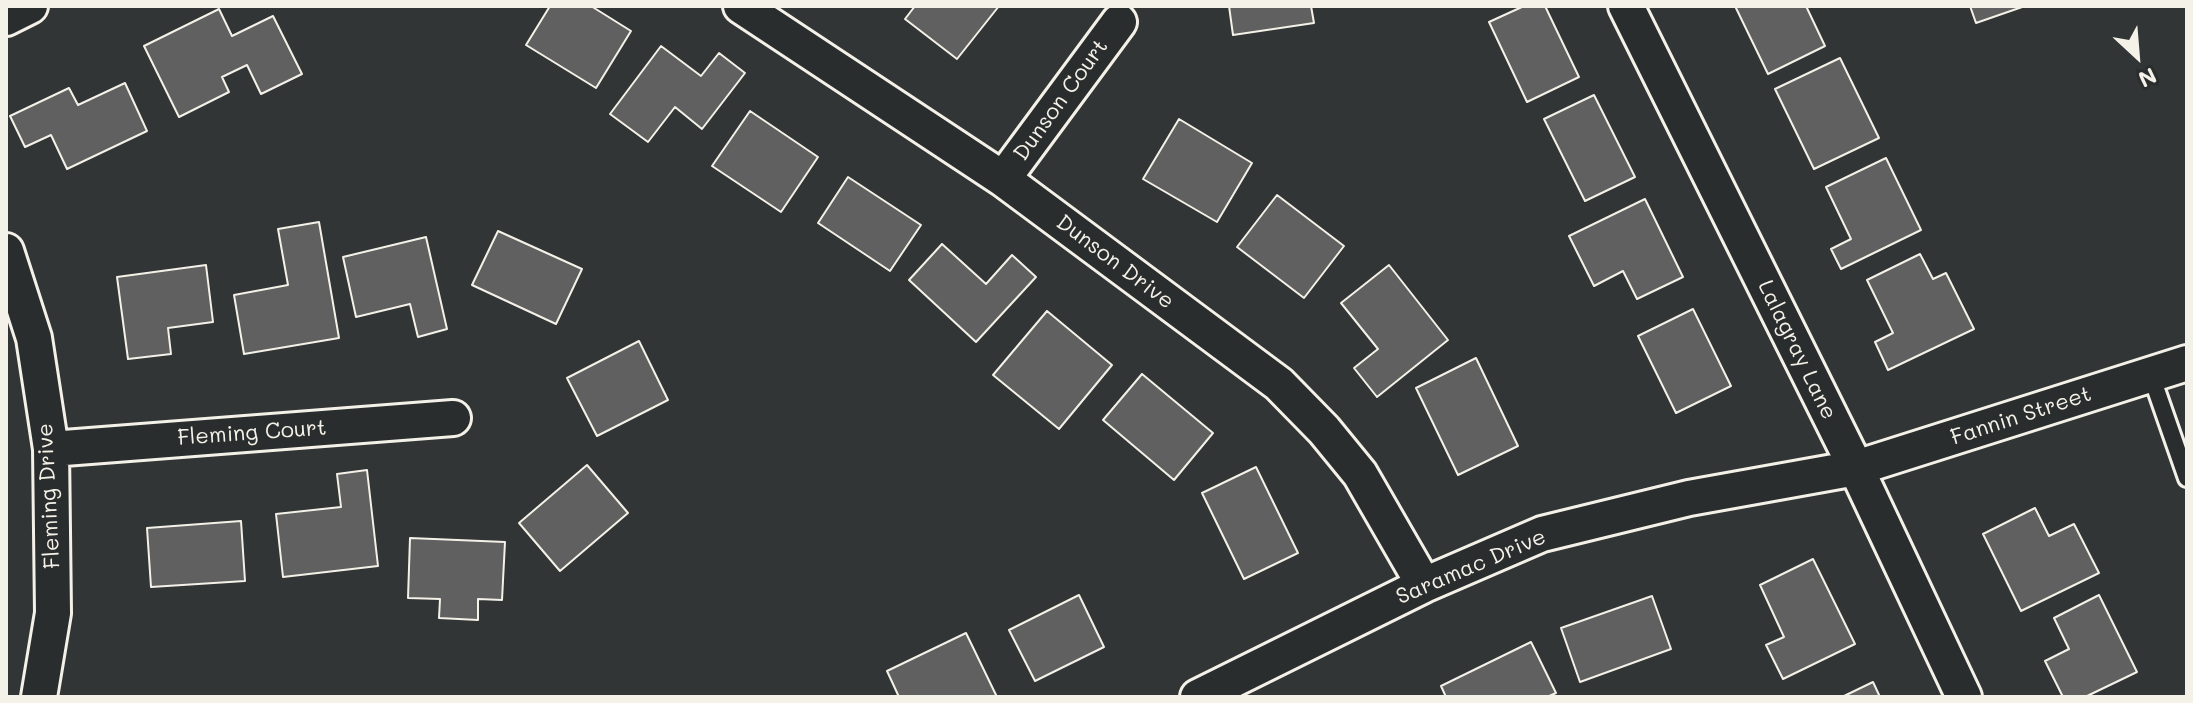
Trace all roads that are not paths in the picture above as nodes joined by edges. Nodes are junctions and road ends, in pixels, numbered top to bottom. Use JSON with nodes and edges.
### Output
{"nodes":[{"id":1,"x":30,"y":6,"type":"edge"},
{"id":2,"x":741,"y":6,"type":"edge"},
{"id":3,"x":1626,"y":6,"type":"edge"},
{"id":4,"x":6,"y":18,"type":"edge"},
{"id":5,"x":1119,"y":22,"type":"dead end"},
{"id":6,"x":1003,"y":179,"type":"junction"},
{"id":7,"x":6,"y":251,"type":"edge"},
{"id":8,"x":2187,"y":363,"type":"edge"},
{"id":9,"x":2151,"y":375,"type":"junction"},
{"id":10,"x":453,"y":418,"type":"dead end"},
{"id":11,"x":51,"y":449,"type":"junction"},
{"id":12,"x":1856,"y":468,"type":"junction"},
{"id":13,"x":2187,"y":478,"type":"edge"},
{"id":14,"x":1424,"y":585,"type":"junction"},
{"id":15,"x":39,"y":697,"type":"edge"},
{"id":16,"x":1198,"y":697,"type":"edge"},
{"id":17,"x":1964,"y":697,"type":"edge"}],
"edges":[{"from":1,"to":4,"type":"street"},
{"from":2,"to":6,"type":"street","name":"Dunson Drive"},
{"from":3,"to":12,"type":"street","name":"Lalagray Lane"},
{"from":5,"to":6,"type":"street","name":"Dunson Court"},
{"from":6,"to":14,"type":"street","name":"Dunson Drive"},
{"from":7,"to":11,"type":"street","name":"Fleming Drive"},
{"from":8,"to":9,"type":"street","name":"Fannin Street"},
{"from":9,"to":12,"type":"street","name":"Fannin Street"},
{"from":9,"to":13,"type":"lane"},
{"from":10,"to":11,"type":"street","name":"Fleming Court"},
{"from":11,"to":15,"type":"street","name":"Fleming Drive"},
{"from":12,"to":14,"type":"street","name":"Saramac Drive"},
{"from":12,"to":17,"type":"street","name":"Lalagray Lane"},
{"from":14,"to":16,"type":"street","name":"Saramac Drive"}]}
